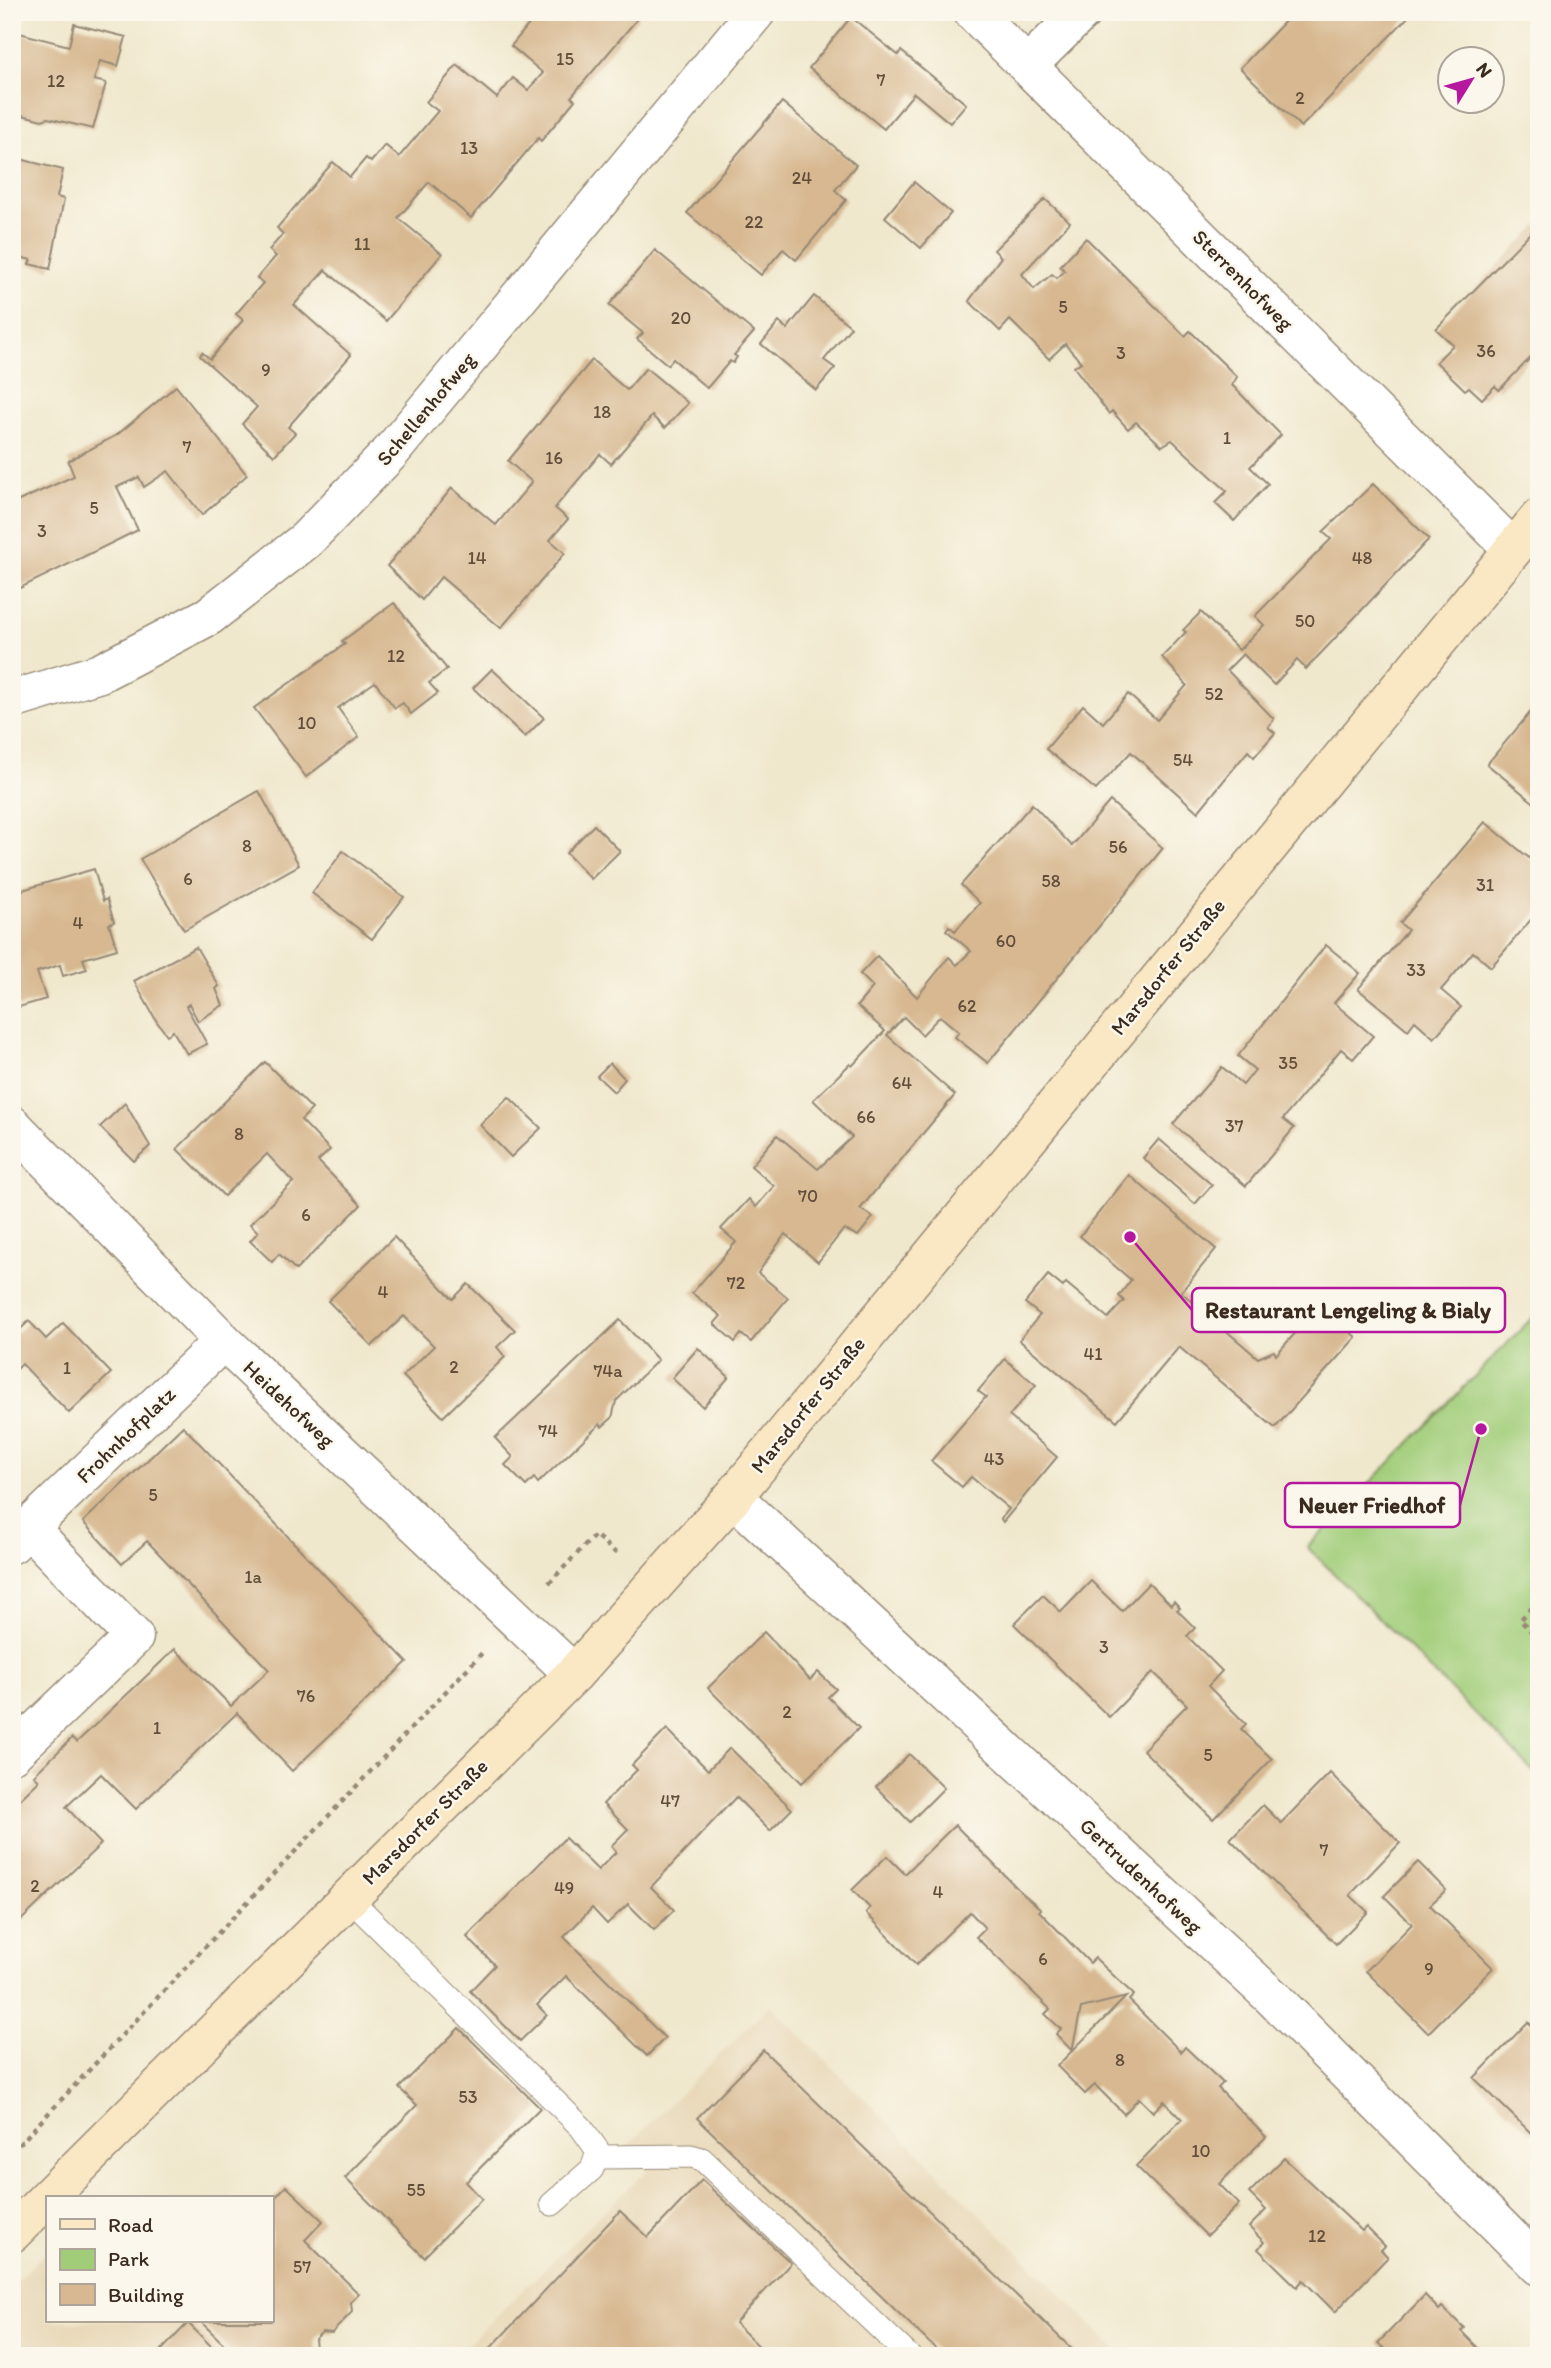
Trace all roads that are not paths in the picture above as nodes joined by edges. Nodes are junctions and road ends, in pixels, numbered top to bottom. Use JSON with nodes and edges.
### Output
{"nodes":[{"id":1,"x":756,"y":12,"type":"edge"},
{"id":2,"x":973,"y":12,"type":"edge"},
{"id":3,"x":1082,"y":12,"type":"edge"},
{"id":4,"x":1028,"y":65,"type":"junction"},
{"id":5,"x":1539,"y":518,"type":"edge"},
{"id":6,"x":1513,"y":549,"type":"junction"},
{"id":7,"x":12,"y":700,"type":"edge"},
{"id":8,"x":12,"y":1125,"type":"edge"},
{"id":9,"x":223,"y":1341,"type":"junction"},
{"id":10,"x":733,"y":1497,"type":"junction"},
{"id":11,"x":21,"y":1536,"type":"edge"},
{"id":12,"x":574,"y":1674,"type":"junction"},
{"id":13,"x":12,"y":1754,"type":"edge"},
{"id":14,"x":349,"y":1898,"type":"junction"},
{"id":15,"x":598,"y":2157,"type":"junction"},
{"id":16,"x":49,"y":2196,"type":"edge"},
{"id":17,"x":46,"y":2199,"type":"edge"},
{"id":18,"x":552,"y":2204,"type":"dead end"},
{"id":19,"x":12,"y":2233,"type":"edge"},
{"id":20,"x":1539,"y":2266,"type":"edge"},
{"id":21,"x":909,"y":2356,"type":"edge"}],
"edges":[{"from":1,"to":7,"type":"street","name":"Schellenhofweg"},
{"from":2,"to":4,"type":"street","name":"Sterrenhofweg"},
{"from":3,"to":4,"type":"street"},
{"from":4,"to":6,"type":"street","name":"Sterrenhofweg"},
{"from":5,"to":6,"type":"street","name":"Marsdorfer Straße"},
{"from":6,"to":10,"type":"street","name":"Marsdorfer Straße"},
{"from":8,"to":9,"type":"street","name":"Heidehofweg"},
{"from":9,"to":11,"type":"street","name":"Frohnhofplatz"},
{"from":9,"to":12,"type":"street","name":"Heidehofweg"},
{"from":10,"to":12,"type":"street","name":"Marsdorfer Straße"},
{"from":10,"to":20,"type":"street","name":"Gertrudenhofweg"},
{"from":11,"to":13,"type":"street","name":"Frohnhofplatz"},
{"from":12,"to":14,"type":"street","name":"Marsdorfer Straße"},
{"from":14,"to":15,"type":"lane"},
{"from":14,"to":16,"type":"street","name":"Marsdorfer Straße"},
{"from":15,"to":18,"type":"lane"},
{"from":15,"to":21,"type":"lane"},
{"from":17,"to":19,"type":"street","name":"Marsdorfer Straße"}]}
